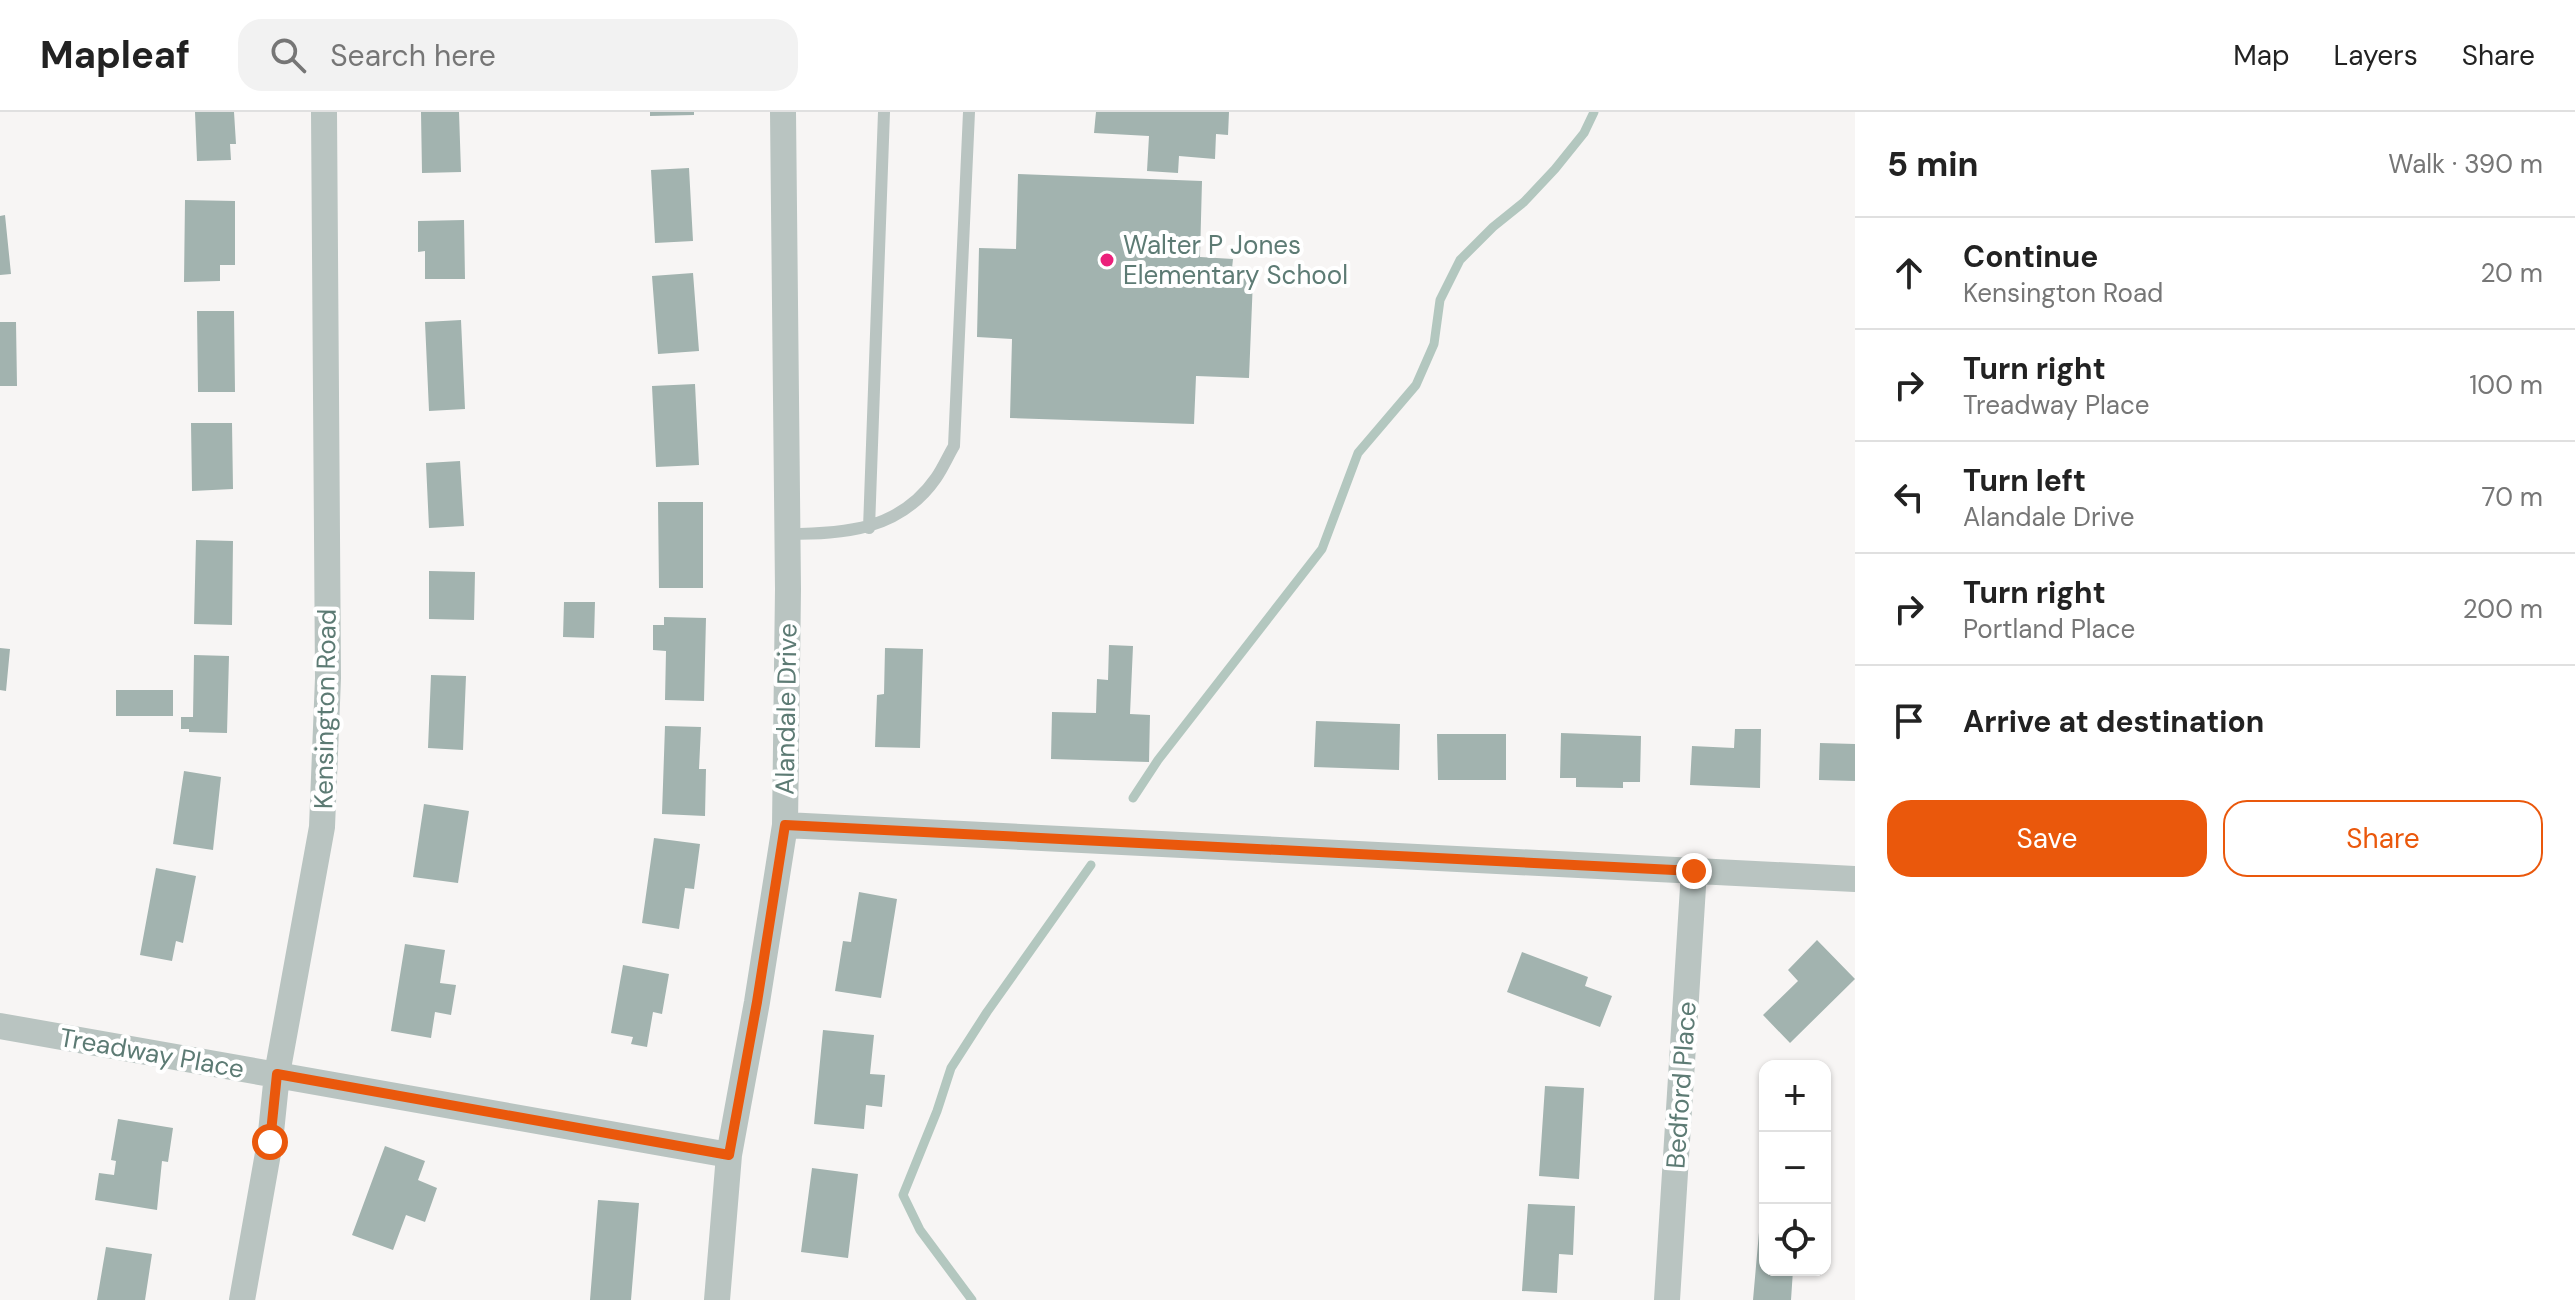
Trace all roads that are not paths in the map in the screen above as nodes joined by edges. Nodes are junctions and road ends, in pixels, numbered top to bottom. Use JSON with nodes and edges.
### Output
{"nodes":[{"id":1,"x":324,"y":112,"type":"edge"},
{"id":2,"x":783,"y":112,"type":"edge"},
{"id":3,"x":884,"y":112,"type":"edge"},
{"id":4,"x":969,"y":112,"type":"edge"},
{"id":5,"x":869,"y":528,"type":"junction"},
{"id":6,"x":787,"y":534,"type":"junction"},
{"id":7,"x":785,"y":825,"type":"junction"},
{"id":8,"x":1694,"y":871,"type":"junction"},
{"id":9,"x":1855,"y":879,"type":"edge"},
{"id":10,"x":0,"y":1026,"type":"edge"},
{"id":11,"x":277,"y":1074,"type":"junction"},
{"id":12,"x":729,"y":1155,"type":"junction"},
{"id":13,"x":242,"y":1300,"type":"edge"},
{"id":14,"x":717,"y":1300,"type":"edge"},
{"id":15,"x":1667,"y":1300,"type":"edge"}],
"edges":[{"from":1,"to":11,"type":"street","name":"Kensington Road"},
{"from":2,"to":6,"type":"street","name":"Alandale Drive"},
{"from":3,"to":5,"type":"lane"},
{"from":4,"to":5,"type":"lane"},
{"from":5,"to":6,"type":"lane"},
{"from":6,"to":7,"type":"street","name":"Alandale Drive"},
{"from":7,"to":8,"type":"street"},
{"from":7,"to":12,"type":"street","name":"Alandale Drive"},
{"from":8,"to":9,"type":"street"},
{"from":8,"to":15,"type":"street","name":"Bedford Place"},
{"from":10,"to":11,"type":"street","name":"Treadway Place"},
{"from":11,"to":12,"type":"street","name":"Treadway Place"},
{"from":11,"to":13,"type":"street","name":"Kensington Road"},
{"from":12,"to":14,"type":"street","name":"Alandale Drive"}]}
